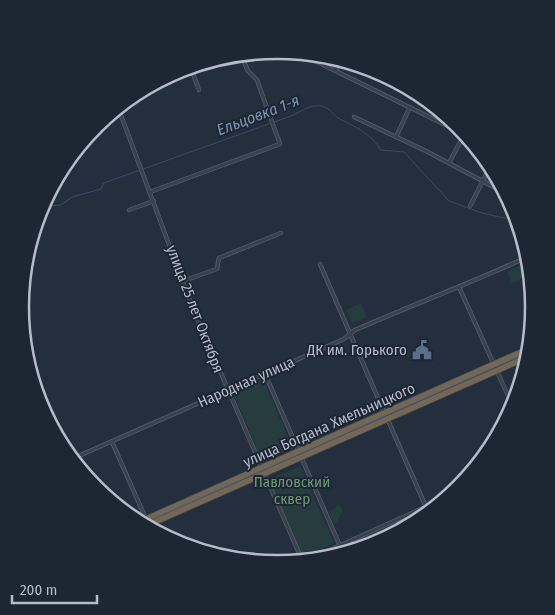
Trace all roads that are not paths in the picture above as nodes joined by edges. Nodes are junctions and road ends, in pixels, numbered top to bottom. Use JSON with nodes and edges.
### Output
{"nodes":[{"id":1,"x":244,"y":61,"type":"edge"},
{"id":2,"x":320,"y":63,"type":"edge"},
{"id":3,"x":339,"y":66,"type":"edge"},
{"id":4,"x":335,"y":70,"type":"junction"},
{"id":5,"x":193,"y":74,"type":"edge"},
{"id":6,"x":198,"y":90,"type":"dead end"},
{"id":7,"x":410,"y":107,"type":"junction"},
{"id":8,"x":121,"y":114,"type":"edge"},
{"id":9,"x":354,"y":117,"type":"dead end"},
{"id":10,"x":447,"y":125,"type":"edge"},
{"id":11,"x":396,"y":137,"type":"junction"},
{"id":12,"x":462,"y":140,"type":"edge"},
{"id":13,"x":449,"y":163,"type":"junction"},
{"id":14,"x":487,"y":173,"type":"edge"},
{"id":15,"x":482,"y":182,"type":"junction"},
{"id":16,"x":496,"y":189,"type":"edge"},
{"id":17,"x":150,"y":192,"type":"junction"},
{"id":18,"x":154,"y":201,"type":"junction"},
{"id":19,"x":470,"y":206,"type":"dead end"},
{"id":20,"x":129,"y":210,"type":"dead end"},
{"id":21,"x":281,"y":233,"type":"dead end"},
{"id":22,"x":521,"y":260,"type":"edge"},
{"id":23,"x":320,"y":264,"type":"dead end"},
{"id":24,"x":184,"y":282,"type":"junction"},
{"id":25,"x":459,"y":287,"type":"junction"},
{"id":26,"x":350,"y":334,"type":"junction"},
{"id":27,"x":522,"y":352,"type":"edge"},
{"id":28,"x":520,"y":359,"type":"edge"},
{"id":29,"x":496,"y":367,"type":"junction"},
{"id":30,"x":265,"y":374,"type":"junction"},
{"id":31,"x":228,"y":390,"type":"junction"},
{"id":32,"x":509,"y":397,"type":"edge"},
{"id":33,"x":386,"y":417,"type":"junction"},
{"id":34,"x":112,"y":442,"type":"junction"},
{"id":35,"x":300,"y":455,"type":"junction"},
{"id":36,"x":78,"y":456,"type":"edge"},
{"id":37,"x":263,"y":471,"type":"junction"},
{"id":38,"x":426,"y":507,"type":"joint"},
{"id":39,"x":145,"y":518,"type":"edge"},
{"id":40,"x":151,"y":521,"type":"edge"},
{"id":41,"x":340,"y":546,"type":"junction"},
{"id":42,"x":330,"y":550,"type":"edge"},
{"id":43,"x":300,"y":555,"type":"edge"}],
"edges":[{"from":1,"to":17,"type":"street"},
{"from":2,"to":4,"type":"street"},
{"from":3,"to":4,"type":"street"},
{"from":4,"to":7,"type":"street"},
{"from":5,"to":6,"type":"street"},
{"from":7,"to":10,"type":"street"},
{"from":7,"to":11,"type":"street"},
{"from":8,"to":17,"type":"street","name":"улица 25 лет Октября"},
{"from":9,"to":11,"type":"street"},
{"from":11,"to":13,"type":"street"},
{"from":12,"to":13,"type":"street"},
{"from":13,"to":15,"type":"street"},
{"from":14,"to":15,"type":"street"},
{"from":15,"to":16,"type":"street"},
{"from":15,"to":19,"type":"street"},
{"from":17,"to":18,"type":"street","name":"улица 25 лет Октября"},
{"from":18,"to":20,"type":"street"},
{"from":18,"to":24,"type":"street","name":"улица 25 лет Октября"},
{"from":21,"to":24,"type":"street"},
{"from":22,"to":25,"type":"street","name":"Народная улица"},
{"from":23,"to":26,"type":"street"},
{"from":24,"to":31,"type":"street","name":"улица 25 лет Октября"},
{"from":25,"to":26,"type":"street","name":"Народная улица"},
{"from":25,"to":29,"type":"street"},
{"from":26,"to":30,"type":"street","name":"Народная улица"},
{"from":26,"to":33,"type":"street"},
{"from":27,"to":29,"type":"highway","name":"улица Богдана Хмельницкого"},
{"from":28,"to":29,"type":"highway","name":"улица Богдана Хмельницкого"},
{"from":29,"to":32,"type":"street"},
{"from":29,"to":33,"type":"highway","name":"улица Богдана Хмельницкого"},
{"from":30,"to":31,"type":"street","name":"Народная улица"},
{"from":30,"to":35,"type":"street"},
{"from":31,"to":34,"type":"street","name":"Народная улица"},
{"from":31,"to":37,"type":"street","name":"улица 25 лет Октября"},
{"from":33,"to":35,"type":"highway","name":"улица Богдана Хмельницкого"},
{"from":33,"to":38,"type":"street"},
{"from":34,"to":36,"type":"street","name":"Народная улица"},
{"from":34,"to":39,"type":"street"},
{"from":35,"to":37,"type":"highway","name":"улица Богдана Хмельницкого"},
{"from":35,"to":41,"type":"street"},
{"from":37,"to":40,"type":"highway","name":"улица Богдана Хмельницкого"},
{"from":37,"to":43,"type":"street","name":"улица 25 лет Октября"},
{"from":38,"to":41,"type":"street"},
{"from":41,"to":42,"type":"street"}]}
